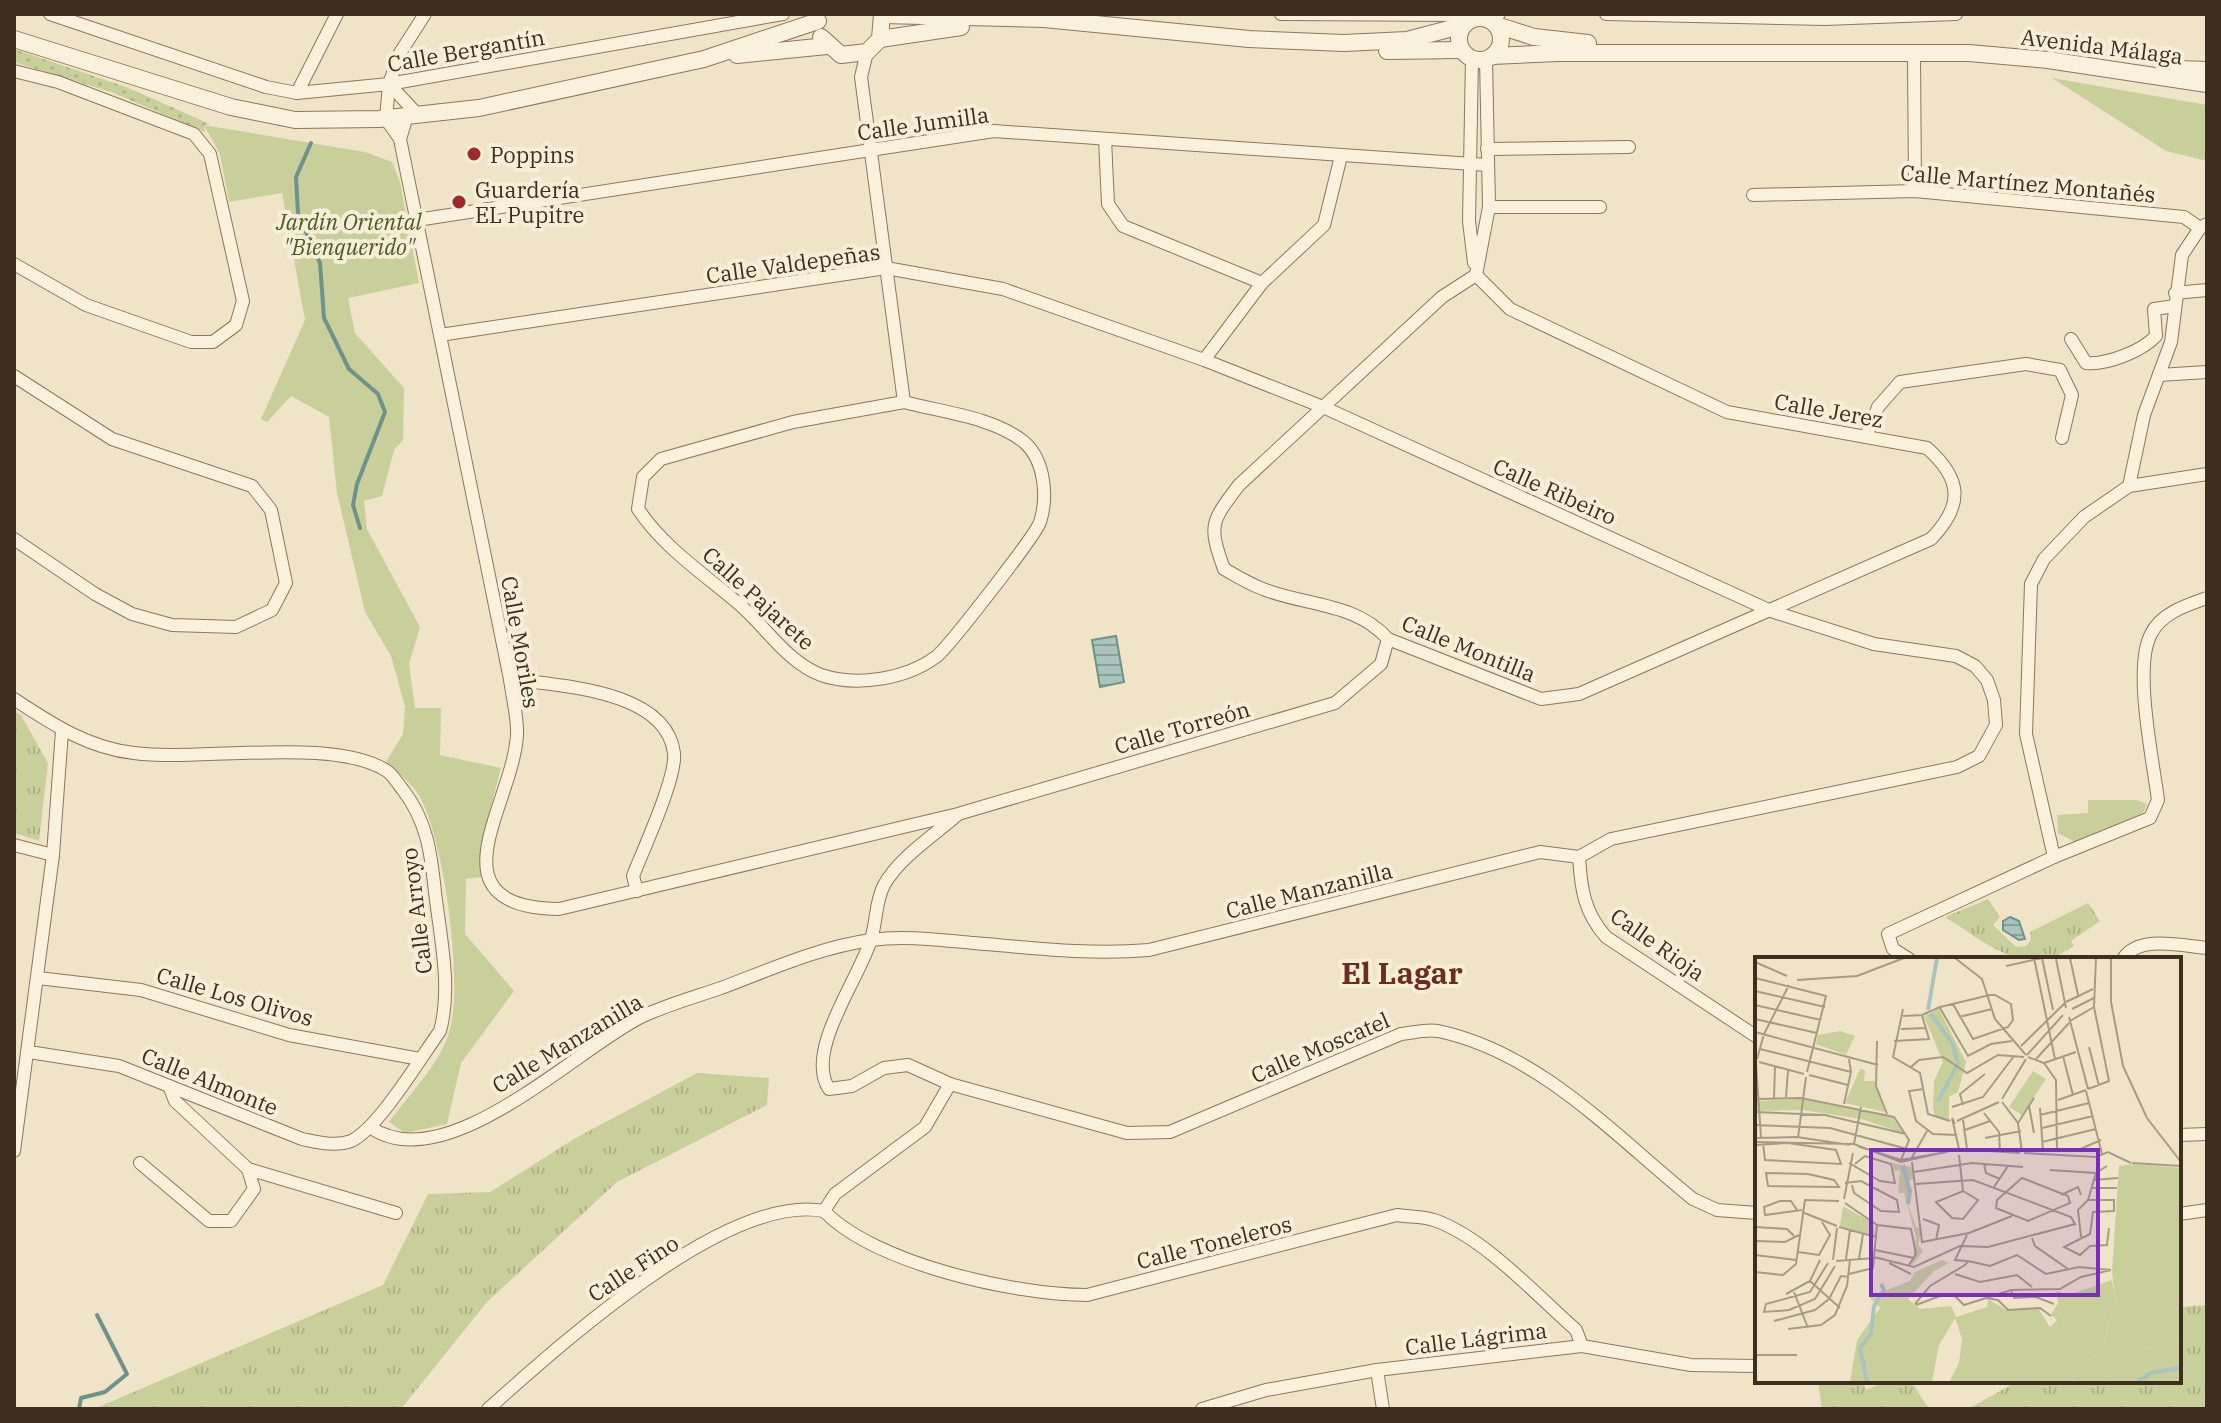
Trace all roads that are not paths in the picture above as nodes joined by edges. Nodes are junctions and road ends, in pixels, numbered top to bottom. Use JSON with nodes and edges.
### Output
{"nodes":[{"id":1,"x":50,"y":14,"type":"edge"},
{"id":2,"x":337,"y":14,"type":"edge"},
{"id":3,"x":425,"y":14,"type":"edge"},
{"id":4,"x":783,"y":14,"type":"edge"},
{"id":5,"x":882,"y":14,"type":"edge"},
{"id":6,"x":1281,"y":14,"type":"edge"},
{"id":7,"x":1606,"y":14,"type":"edge"},
{"id":8,"x":1956,"y":14,"type":"edge"},
{"id":9,"x":1373,"y":15,"type":"edge"},
{"id":10,"x":1683,"y":15,"type":"edge"},
{"id":11,"x":764,"y":16,"type":"edge"},
{"id":12,"x":1825,"y":16,"type":"edge"},
{"id":13,"x":819,"y":17,"type":"edge"},
{"id":14,"x":1481,"y":19,"type":"edge"},
{"id":15,"x":14,"y":39,"type":"edge"},
{"id":16,"x":880,"y":39,"type":"junction"},
{"id":17,"x":827,"y":46,"type":"junction"},
{"id":18,"x":1401,"y":46,"type":"junction"},
{"id":19,"x":867,"y":52,"type":"junction"},
{"id":20,"x":1914,"y":53,"type":"junction"},
{"id":21,"x":849,"y":56,"type":"junction"},
{"id":22,"x":1478,"y":56,"type":"junction"},
{"id":23,"x":704,"y":59,"type":"junction"},
{"id":24,"x":2207,"y":70,"type":"edge"},
{"id":25,"x":14,"y":71,"type":"edge"},
{"id":26,"x":861,"y":77,"type":"junction"},
{"id":27,"x":389,"y":84,"type":"junction"},
{"id":28,"x":2207,"y":84,"type":"edge"},
{"id":29,"x":297,"y":93,"type":"junction"},
{"id":30,"x":412,"y":116,"type":"junction"},
{"id":31,"x":386,"y":119,"type":"junction"},
{"id":32,"x":400,"y":139,"type":"junction"},
{"id":33,"x":1105,"y":139,"type":"junction"},
{"id":34,"x":1629,"y":147,"type":"dead end"},
{"id":35,"x":1487,"y":149,"type":"junction"},
{"id":36,"x":870,"y":150,"type":"junction"},
{"id":37,"x":1341,"y":156,"type":"junction"},
{"id":38,"x":1469,"y":165,"type":"junction"},
{"id":39,"x":1487,"y":165,"type":"junction"},
{"id":40,"x":1915,"y":191,"type":"junction"},
{"id":41,"x":1753,"y":195,"type":"dead end"},
{"id":42,"x":1489,"y":207,"type":"junction"},
{"id":43,"x":1600,"y":207,"type":"dead end"},
{"id":44,"x":417,"y":220,"type":"junction"},
{"id":45,"x":2203,"y":226,"type":"edge"},
{"id":46,"x":14,"y":264,"type":"edge"},
{"id":47,"x":886,"y":268,"type":"junction"},
{"id":48,"x":1476,"y":275,"type":"junction"},
{"id":49,"x":1262,"y":283,"type":"junction"},
{"id":50,"x":2207,"y":290,"type":"edge"},
{"id":51,"x":2175,"y":300,"type":"junction"},
{"id":52,"x":440,"y":335,"type":"junction"},
{"id":53,"x":2071,"y":339,"type":"dead end"},
{"id":54,"x":1204,"y":360,"type":"junction"},
{"id":55,"x":2207,"y":372,"type":"edge"},
{"id":56,"x":2159,"y":375,"type":"junction"},
{"id":57,"x":14,"y":376,"type":"edge"},
{"id":58,"x":904,"y":402,"type":"junction"},
{"id":59,"x":1323,"y":407,"type":"junction"},
{"id":60,"x":1866,"y":437,"type":"junction"},
{"id":61,"x":2062,"y":438,"type":"dead end"},
{"id":62,"x":2207,"y":474,"type":"edge"},
{"id":63,"x":2129,"y":486,"type":"junction"},
{"id":64,"x":14,"y":539,"type":"edge"},
{"id":65,"x":2207,"y":598,"type":"edge"},
{"id":66,"x":1771,"y":611,"type":"junction"},
{"id":67,"x":1388,"y":639,"type":"junction"},
{"id":68,"x":510,"y":679,"type":"junction"},
{"id":69,"x":14,"y":699,"type":"edge"},
{"id":70,"x":62,"y":731,"type":"junction"},
{"id":71,"x":958,"y":814,"type":"junction"},
{"id":72,"x":14,"y":845,"type":"edge"},
{"id":73,"x":53,"y":855,"type":"junction"},
{"id":74,"x":1579,"y":857,"type":"junction"},
{"id":75,"x":2054,"y":857,"type":"junction"},
{"id":76,"x":637,"y":891,"type":"junction"},
{"id":77,"x":871,"y":940,"type":"junction"},
{"id":78,"x":2207,"y":948,"type":"edge"},
{"id":79,"x":1906,"y":957,"type":"edge"},
{"id":80,"x":2124,"y":957,"type":"edge"},
{"id":81,"x":38,"y":978,"type":"junction"},
{"id":82,"x":1755,"y":1036,"type":"edge"},
{"id":83,"x":28,"y":1055,"type":"junction"},
{"id":84,"x":14,"y":1059,"type":"edge"},
{"id":85,"x":420,"y":1059,"type":"junction"},
{"id":86,"x":950,"y":1084,"type":"junction"},
{"id":87,"x":169,"y":1086,"type":"junction"},
{"id":88,"x":370,"y":1127,"type":"junction"},
{"id":89,"x":2207,"y":1134,"type":"edge"},
{"id":90,"x":2181,"y":1135,"type":"edge"},
{"id":91,"x":15,"y":1151,"type":"edge"},
{"id":92,"x":140,"y":1163,"type":"dead end"},
{"id":93,"x":248,"y":1169,"type":"junction"},
{"id":94,"x":2207,"y":1210,"type":"edge"},
{"id":95,"x":824,"y":1211,"type":"junction"},
{"id":96,"x":396,"y":1213,"type":"dead end"},
{"id":97,"x":1755,"y":1213,"type":"edge"},
{"id":98,"x":2181,"y":1214,"type":"edge"},
{"id":99,"x":1582,"y":1346,"type":"junction"},
{"id":100,"x":1755,"y":1366,"type":"edge"},
{"id":101,"x":1377,"y":1370,"type":"junction"},
{"id":102,"x":488,"y":1409,"type":"edge"},
{"id":103,"x":1202,"y":1409,"type":"edge"},
{"id":104,"x":1383,"y":1409,"type":"edge"}],
"edges":[{"from":1,"to":29,"type":"street","name":"Calle Bergantín"},
{"from":2,"to":29,"type":"street"},
{"from":3,"to":27,"type":"street"},
{"from":4,"to":11,"type":"street","name":"Calle Bergantín"},
{"from":5,"to":16,"type":"street"},
{"from":5,"to":18,"type":"street"},
{"from":6,"to":9,"type":"street"},
{"from":7,"to":10,"type":"street"},
{"from":8,"to":12,"type":"street"},
{"from":9,"to":14,"type":"street"},
{"from":10,"to":12,"type":"street"},
{"from":11,"to":27,"type":"street","name":"Calle Bergantín"},
{"from":13,"to":17,"type":"street"},
{"from":13,"to":23,"type":"street"},
{"from":14,"to":18,"type":"street"},
{"from":14,"to":22,"type":"street"},
{"from":14,"to":22,"type":"street"},
{"from":14,"to":24,"type":"street","name":"Avenida Málaga"},
{"from":15,"to":31,"type":"street"},
{"from":16,"to":18,"type":"street"},
{"from":16,"to":19,"type":"street"},
{"from":17,"to":21,"type":"street"},
{"from":17,"to":23,"type":"street"},
{"from":18,"to":22,"type":"street","name":"Avenida Málaga"},
{"from":19,"to":21,"type":"street"},
{"from":19,"to":26,"type":"street"},
{"from":20,"to":22,"type":"street","name":"Avenida Málaga"},
{"from":20,"to":28,"type":"street","name":"Avenida Málaga"},
{"from":20,"to":40,"type":"street"},
{"from":21,"to":26,"type":"street"},
{"from":22,"to":35,"type":"street"},
{"from":22,"to":38,"type":"street"},
{"from":23,"to":30,"type":"street"},
{"from":25,"to":46,"type":"street"},
{"from":26,"to":36,"type":"street"},
{"from":27,"to":29,"type":"street","name":"Calle Bergantín"},
{"from":27,"to":30,"type":"street"},
{"from":27,"to":31,"type":"street"},
{"from":30,"to":31,"type":"street"},
{"from":30,"to":32,"type":"street","name":"Calle Moriles"},
{"from":31,"to":32,"type":"street"},
{"from":32,"to":44,"type":"street","name":"Calle Moriles"},
{"from":33,"to":36,"type":"street","name":"Calle Jumilla"},
{"from":33,"to":37,"type":"street","name":"Calle Jumilla"},
{"from":33,"to":49,"type":"street"},
{"from":34,"to":35,"type":"street"},
{"from":35,"to":39,"type":"street"},
{"from":36,"to":44,"type":"street","name":"Calle Jumilla"},
{"from":36,"to":47,"type":"street"},
{"from":37,"to":38,"type":"street","name":"Calle Jumilla"},
{"from":37,"to":49,"type":"street"},
{"from":38,"to":39,"type":"street","name":"Calle Jumilla"},
{"from":38,"to":48,"type":"street"},
{"from":39,"to":42,"type":"street"},
{"from":40,"to":41,"type":"street","name":"Calle Martínez Montañés"},
{"from":40,"to":45,"type":"street","name":"Calle Martínez Montañés"},
{"from":42,"to":43,"type":"street"},
{"from":42,"to":48,"type":"street"},
{"from":44,"to":52,"type":"street","name":"Calle Moriles"},
{"from":45,"to":51,"type":"street"},
{"from":47,"to":52,"type":"street","name":"Calle Valdepeñas"},
{"from":47,"to":54,"type":"street","name":"Calle Valdepeñas"},
{"from":47,"to":58,"type":"street"},
{"from":48,"to":59,"type":"street","name":"Calle Montilla"},
{"from":48,"to":60,"type":"street","name":"Calle Jerez"},
{"from":49,"to":54,"type":"street"},
{"from":50,"to":51,"type":"street"},
{"from":51,"to":53,"type":"street"},
{"from":51,"to":56,"type":"street"},
{"from":52,"to":68,"type":"street","name":"Calle Moriles"},
{"from":54,"to":59,"type":"street","name":"Calle Valdepeñas"},
{"from":55,"to":56,"type":"street"},
{"from":56,"to":63,"type":"street"},
{"from":57,"to":64,"type":"street"},
{"from":58,"to":58,"type":"street","name":"Calle Pajarete"},
{"from":59,"to":66,"type":"street","name":"Calle Ribeiro"},
{"from":59,"to":67,"type":"street","name":"Calle Montilla"},
{"from":60,"to":61,"type":"street"},
{"from":60,"to":66,"type":"street","name":"Calle Jerez"},
{"from":62,"to":63,"type":"street"},
{"from":63,"to":75,"type":"street"},
{"from":65,"to":75,"type":"street"},
{"from":66,"to":67,"type":"street","name":"Calle Montilla"},
{"from":66,"to":74,"type":"street"},
{"from":67,"to":71,"type":"street","name":"Calle Torreón"},
{"from":68,"to":76,"type":"street"},
{"from":68,"to":76,"type":"street","name":"Calle Moriles"},
{"from":69,"to":70,"type":"street","name":"Calle Arroyo"},
{"from":70,"to":73,"type":"street"},
{"from":70,"to":85,"type":"street","name":"Calle Arroyo"},
{"from":71,"to":76,"type":"street","name":"Calle Moriles"},
{"from":71,"to":77,"type":"street"},
{"from":72,"to":73,"type":"street"},
{"from":73,"to":81,"type":"street"},
{"from":74,"to":77,"type":"street","name":"Calle Manzanilla"},
{"from":74,"to":82,"type":"street","name":"Calle Rioja"},
{"from":75,"to":79,"type":"street"},
{"from":77,"to":86,"type":"street","name":"Calle Moscatel"},
{"from":77,"to":88,"type":"street","name":"Calle Manzanilla"},
{"from":78,"to":80,"type":"street"},
{"from":81,"to":83,"type":"street"},
{"from":81,"to":85,"type":"street","name":"Calle Los Olivos"},
{"from":83,"to":84,"type":"street","name":"Calle Almonte"},
{"from":83,"to":87,"type":"street","name":"Calle Almonte"},
{"from":83,"to":91,"type":"street"},
{"from":85,"to":88,"type":"street","name":"Calle Arroyo"},
{"from":86,"to":95,"type":"street"},
{"from":86,"to":97,"type":"street","name":"Calle Moscatel"},
{"from":87,"to":88,"type":"street","name":"Calle Almonte"},
{"from":87,"to":93,"type":"street"},
{"from":89,"to":90,"type":"street"},
{"from":92,"to":93,"type":"street"},
{"from":93,"to":96,"type":"street"},
{"from":94,"to":98,"type":"street"},
{"from":95,"to":99,"type":"street","name":"Calle Toneleros"},
{"from":95,"to":102,"type":"street","name":"Calle Fino"},
{"from":99,"to":100,"type":"street","name":"Calle Lágrima"},
{"from":99,"to":101,"type":"street","name":"Calle Lágrima"},
{"from":101,"to":103,"type":"street","name":"Calle Lágrima"},
{"from":101,"to":104,"type":"street"}]}
